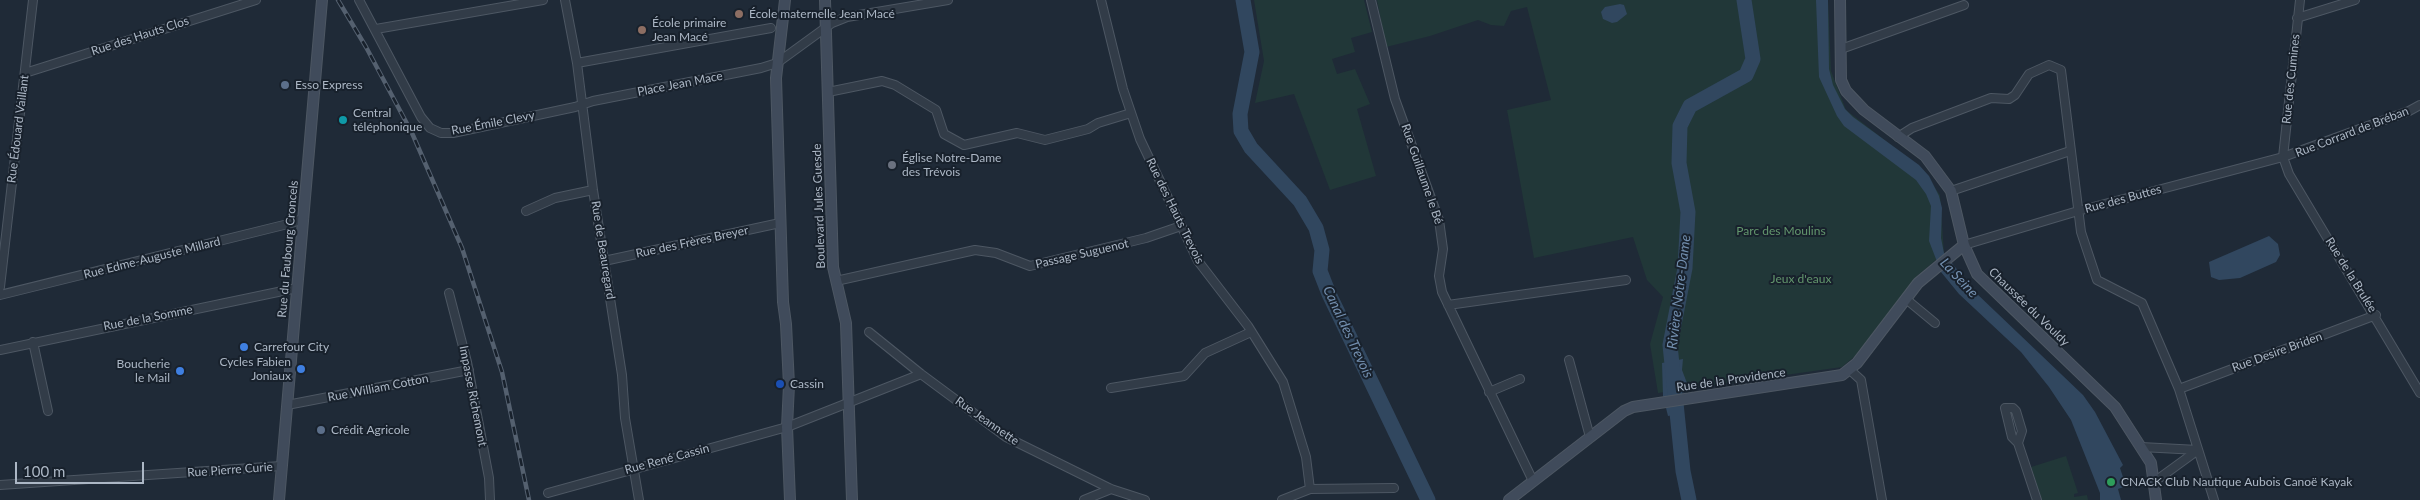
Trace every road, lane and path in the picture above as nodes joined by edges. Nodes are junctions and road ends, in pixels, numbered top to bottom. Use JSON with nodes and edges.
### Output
{"nodes":[{"id":1,"x":33,"y":0,"type":"edge"},
{"id":2,"x":256,"y":0,"type":"edge"},
{"id":3,"x":359,"y":0,"type":"edge"},
{"id":4,"x":543,"y":0,"type":"edge"},
{"id":5,"x":565,"y":0,"type":"edge"},
{"id":6,"x":785,"y":0,"type":"edge"},
{"id":7,"x":825,"y":0,"type":"edge"},
{"id":8,"x":948,"y":0,"type":"edge"},
{"id":9,"x":1101,"y":0,"type":"edge"},
{"id":10,"x":1371,"y":0,"type":"edge"},
{"id":11,"x":1840,"y":0,"type":"edge"},
{"id":12,"x":2300,"y":0,"type":"edge"},
{"id":13,"x":2355,"y":0,"type":"edge"},
{"id":14,"x":322,"y":5,"type":"edge"},
{"id":15,"x":1964,"y":5,"type":"dead end"},
{"id":16,"x":2297,"y":18,"type":"junction"},
{"id":17,"x":771,"y":28,"type":"dead end"},
{"id":18,"x":826,"y":28,"type":"junction"},
{"id":19,"x":376,"y":29,"type":"junction"},
{"id":20,"x":1841,"y":49,"type":"junction"},
{"id":21,"x":577,"y":63,"type":"junction"},
{"id":22,"x":777,"y":63,"type":"junction"},
{"id":23,"x":25,"y":73,"type":"junction"},
{"id":24,"x":828,"y":92,"type":"junction"},
{"id":25,"x":582,"y":104,"type":"junction"},
{"id":26,"x":2420,"y":105,"type":"edge"},
{"id":27,"x":1131,"y":113,"type":"junction"},
{"id":28,"x":1898,"y":137,"type":"junction"},
{"id":29,"x":2070,"y":151,"type":"junction"},
{"id":30,"x":2283,"y":157,"type":"junction"},
{"id":31,"x":593,"y":190,"type":"junction"},
{"id":32,"x":1951,"y":191,"type":"junction"},
{"id":33,"x":526,"y":211,"type":"dead end"},
{"id":34,"x":2078,"y":211,"type":"junction"},
{"id":35,"x":304,"y":218,"type":"junction"},
{"id":36,"x":780,"y":223,"type":"junction"},
{"id":37,"x":1182,"y":226,"type":"junction"},
{"id":38,"x":1964,"y":245,"type":"junction"},
{"id":39,"x":604,"y":261,"type":"junction"},
{"id":40,"x":1626,"y":280,"type":"dead end"},
{"id":41,"x":836,"y":281,"type":"junction"},
{"id":42,"x":0,"y":287,"type":"edge"},
{"id":43,"x":297,"y":288,"type":"junction"},
{"id":44,"x":450,"y":293,"type":"dead end"},
{"id":45,"x":0,"y":295,"type":"edge"},
{"id":46,"x":1906,"y":299,"type":"junction"},
{"id":47,"x":1448,"y":305,"type":"junction"},
{"id":48,"x":2376,"y":315,"type":"junction"},
{"id":49,"x":1935,"y":323,"type":"dead end"},
{"id":50,"x":869,"y":332,"type":"dead end"},
{"id":51,"x":1252,"y":332,"type":"junction"},
{"id":52,"x":33,"y":342,"type":"junction"},
{"id":53,"x":0,"y":350,"type":"edge"},
{"id":54,"x":1569,"y":360,"type":"dead end"},
{"id":55,"x":468,"y":370,"type":"junction"},
{"id":56,"x":1850,"y":370,"type":"junction"},
{"id":57,"x":921,"y":374,"type":"junction"},
{"id":58,"x":1520,"y":379,"type":"dead end"},
{"id":59,"x":1111,"y":388,"type":"dead end"},
{"id":60,"x":2179,"y":389,"type":"junction"},
{"id":61,"x":1489,"y":392,"type":"junction"},
{"id":62,"x":2420,"y":393,"type":"edge"},
{"id":63,"x":849,"y":402,"type":"junction"},
{"id":64,"x":287,"y":405,"type":"junction"},
{"id":65,"x":48,"y":411,"type":"dead end"},
{"id":66,"x":787,"y":427,"type":"junction"},
{"id":67,"x":1590,"y":436,"type":"junction"},
{"id":68,"x":2018,"y":443,"type":"dead end"},
{"id":69,"x":2141,"y":448,"type":"junction"},
{"id":70,"x":2198,"y":450,"type":"junction"},
{"id":71,"x":281,"y":466,"type":"junction"},
{"id":72,"x":634,"y":468,"type":"junction"},
{"id":73,"x":1534,"y":481,"type":"junction"},
{"id":74,"x":2154,"y":482,"type":"junction"},
{"id":75,"x":0,"y":485,"type":"edge"},
{"id":76,"x":1394,"y":488,"type":"dead end"},
{"id":77,"x":1111,"y":489,"type":"junction"},
{"id":78,"x":1310,"y":490,"type":"junction"},
{"id":79,"x":548,"y":493,"type":"dead end"},
{"id":80,"x":278,"y":500,"type":"edge"},
{"id":81,"x":490,"y":500,"type":"edge"},
{"id":82,"x":639,"y":500,"type":"edge"},
{"id":83,"x":790,"y":500,"type":"edge"},
{"id":84,"x":852,"y":500,"type":"edge"},
{"id":85,"x":1084,"y":500,"type":"edge"},
{"id":86,"x":1145,"y":500,"type":"edge"},
{"id":87,"x":1282,"y":500,"type":"edge"},
{"id":88,"x":1509,"y":500,"type":"edge"},
{"id":89,"x":1882,"y":500,"type":"edge"},
{"id":90,"x":2037,"y":500,"type":"edge"},
{"id":91,"x":2156,"y":500,"type":"edge"},
{"id":92,"x":2214,"y":500,"type":"edge"}],
"edges":[{"from":1,"to":23,"type":"street","name":"Rue Édouard Vaillant"},
{"from":2,"to":23,"type":"street","name":"Rue des Hauts Clos"},
{"from":3,"to":19,"type":"street","name":"Rue Émile Clevy"},
{"from":4,"to":19,"type":"street"},
{"from":5,"to":21,"type":"street","name":"Rue de Beauregard"},
{"from":6,"to":22,"type":"street"},
{"from":7,"to":18,"type":"street","name":"Boulevard Jules Guesde"},
{"from":8,"to":18,"type":"street"},
{"from":9,"to":27,"type":"street","name":"Rue des Hauts Trevois"},
{"from":10,"to":47,"type":"street","name":"Rue Guillaume le Bé"},
{"from":11,"to":20,"type":"street","name":"Chaussée du Vouldy"},
{"from":12,"to":16,"type":"street","name":"Rue des Cumines"},
{"from":13,"to":16,"type":"street"},
{"from":14,"to":35,"type":"street","name":"Rue du Faubourg Croncels"},
{"from":15,"to":20,"type":"street"},
{"from":16,"to":30,"type":"street","name":"Rue des Cumines"},
{"from":17,"to":21,"type":"street"},
{"from":18,"to":22,"type":"street"},
{"from":18,"to":24,"type":"street","name":"Boulevard Jules Guesde"},
{"from":19,"to":25,"type":"street","name":"Rue Émile Clevy"},
{"from":20,"to":28,"type":"street","name":"Chaussée du Vouldy"},
{"from":21,"to":25,"type":"street","name":"Rue de Beauregard"},
{"from":22,"to":25,"type":"street","name":"Place Jean Mace"},
{"from":22,"to":36,"type":"street"},
{"from":23,"to":42,"type":"street","name":"Rue Édouard Vaillant"},
{"from":24,"to":27,"type":"street"},
{"from":24,"to":41,"type":"street","name":"Boulevard Jules Guesde"},
{"from":25,"to":31,"type":"street","name":"Rue de Beauregard"},
{"from":26,"to":30,"type":"street","name":"Rue Corrard de Bréban"},
{"from":27,"to":37,"type":"street","name":"Rue des Hauts Trevois"},
{"from":28,"to":29,"type":"street"},
{"from":28,"to":32,"type":"street","name":"Chaussée du Vouldy"},
{"from":29,"to":32,"type":"street"},
{"from":29,"to":34,"type":"street"},
{"from":30,"to":34,"type":"street","name":"Rue des Buttes"},
{"from":30,"to":48,"type":"street","name":"Rue de la Brulée"},
{"from":31,"to":33,"type":"street"},
{"from":31,"to":39,"type":"street","name":"Rue de Beauregard"},
{"from":32,"to":38,"type":"street","name":"Chaussée du Vouldy"},
{"from":34,"to":38,"type":"street","name":"Rue des Buttes"},
{"from":34,"to":60,"type":"street"},
{"from":35,"to":43,"type":"street","name":"Rue du Faubourg Croncels"},
{"from":35,"to":45,"type":"street","name":"Rue Edme-Auguste Millard"},
{"from":36,"to":39,"type":"street","name":"Rue des Frères Breyer"},
{"from":36,"to":66,"type":"street"},
{"from":37,"to":41,"type":"street","name":"Passage Suguenot"},
{"from":37,"to":51,"type":"street","name":"Rue des Hauts Trevois"},
{"from":38,"to":46,"type":"street"},
{"from":38,"to":69,"type":"street","name":"Chaussée du Vouldy"},
{"from":39,"to":72,"type":"street","name":"Rue de Beauregard"},
{"from":40,"to":47,"type":"street"},
{"from":41,"to":63,"type":"street","name":"Boulevard Jules Guesde"},
{"from":43,"to":52,"type":"street","name":"Rue de la Somme"},
{"from":43,"to":64,"type":"street","name":"Rue du Faubourg Croncels"},
{"from":44,"to":55,"type":"street","name":"Impasse Richemont"},
{"from":46,"to":49,"type":"street"},
{"from":46,"to":56,"type":"street"},
{"from":47,"to":61,"type":"street","name":"Rue Guillaume le Bé"},
{"from":48,"to":60,"type":"street","name":"Rue Desire Briden"},
{"from":48,"to":62,"type":"street","name":"Rue de la Brulée"},
{"from":50,"to":57,"type":"street","name":"Rue Jeannette"},
{"from":51,"to":59,"type":"street"},
{"from":51,"to":78,"type":"street","name":"Rue des Hauts Trevois"},
{"from":52,"to":53,"type":"street","name":"Rue de la Somme"},
{"from":52,"to":65,"type":"street"},
{"from":54,"to":67,"type":"street"},
{"from":55,"to":64,"type":"street","name":"Rue William Cotton"},
{"from":55,"to":81,"type":"street","name":"Impasse Richemont"},
{"from":56,"to":67,"type":"street","name":"Rue de la Providence"},
{"from":56,"to":89,"type":"street"},
{"from":57,"to":63,"type":"street","name":"Rue René Cassin"},
{"from":57,"to":77,"type":"street","name":"Rue Jeannette"},
{"from":58,"to":61,"type":"street"},
{"from":60,"to":70,"type":"street"},
{"from":61,"to":73,"type":"street","name":"Rue Guillaume le Bé"},
{"from":63,"to":66,"type":"street","name":"Rue René Cassin"},
{"from":63,"to":84,"type":"street","name":"Boulevard Jules Guesde"},
{"from":64,"to":71,"type":"street","name":"Rue du Faubourg Croncels"},
{"from":66,"to":72,"type":"street","name":"Rue René Cassin"},
{"from":66,"to":83,"type":"street"},
{"from":67,"to":73,"type":"street","name":"Rue de la Providence"},
{"from":68,"to":90,"type":"street"},
{"from":69,"to":70,"type":"street"},
{"from":69,"to":74,"type":"street","name":"Chaussée du Vouldy"},
{"from":70,"to":74,"type":"street"},
{"from":70,"to":92,"type":"street"},
{"from":71,"to":75,"type":"street","name":"Rue Pierre Curie"},
{"from":71,"to":80,"type":"street","name":"Rue du Faubourg Croncels"},
{"from":72,"to":79,"type":"street","name":"Rue René Cassin"},
{"from":72,"to":82,"type":"street","name":"Rue de Beauregard"},
{"from":73,"to":88,"type":"street","name":"Rue de la Providence"},
{"from":74,"to":91,"type":"street","name":"Chaussée du Vouldy"},
{"from":76,"to":78,"type":"street"},
{"from":77,"to":85,"type":"street"},
{"from":77,"to":86,"type":"street","name":"Rue Jeannette"},
{"from":78,"to":87,"type":"street"}]}
